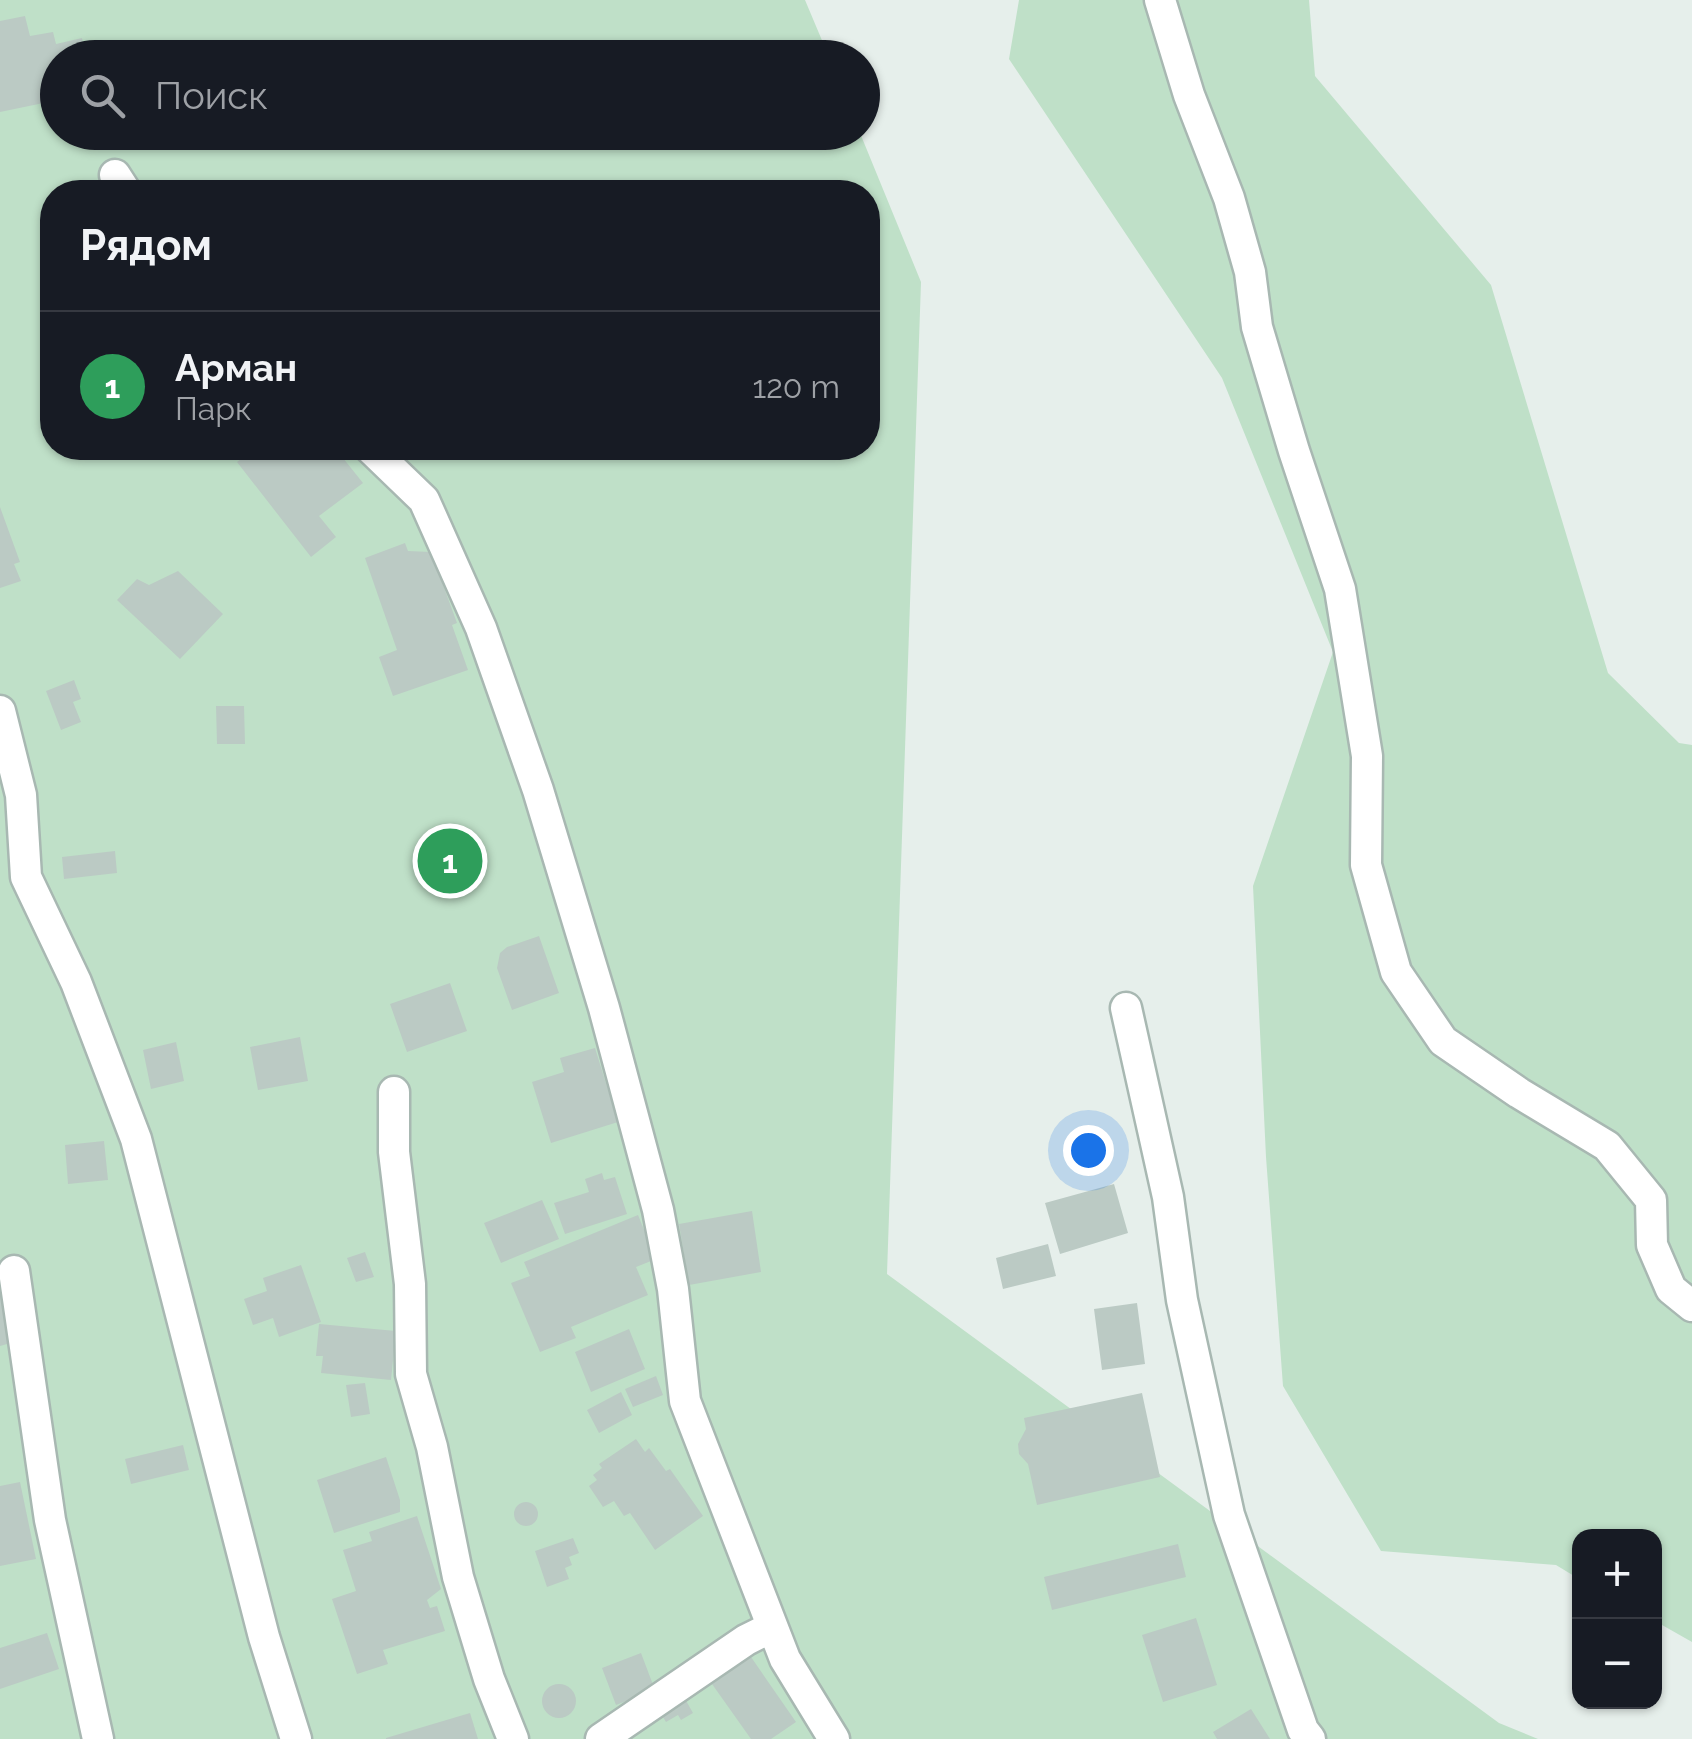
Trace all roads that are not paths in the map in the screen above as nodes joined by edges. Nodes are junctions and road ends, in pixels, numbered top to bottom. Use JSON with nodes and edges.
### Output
{"nodes":[{"id":1,"x":1160,"y":0,"type":"edge"},
{"id":2,"x":382,"y":460,"type":"edge"},
{"id":3,"x":0,"y":711,"type":"edge"},
{"id":4,"x":1126,"y":1008,"type":"dead end"},
{"id":5,"x":394,"y":1092,"type":"dead end"},
{"id":6,"x":14,"y":1271,"type":"dead end"},
{"id":7,"x":1692,"y":1306,"type":"edge"},
{"id":8,"x":772,"y":1627,"type":"junction"},
{"id":9,"x":98,"y":1739,"type":"edge"},
{"id":10,"x":296,"y":1739,"type":"edge"},
{"id":11,"x":513,"y":1739,"type":"edge"},
{"id":12,"x":601,"y":1739,"type":"edge"},
{"id":13,"x":834,"y":1739,"type":"edge"},
{"id":14,"x":1310,"y":1739,"type":"edge"}],
"edges":[{"from":1,"to":7,"type":"street"},
{"from":2,"to":8,"type":"street"},
{"from":3,"to":10,"type":"street"},
{"from":4,"to":14,"type":"street"},
{"from":5,"to":11,"type":"street"},
{"from":6,"to":9,"type":"street"},
{"from":8,"to":12,"type":"street"},
{"from":8,"to":13,"type":"street"}]}
